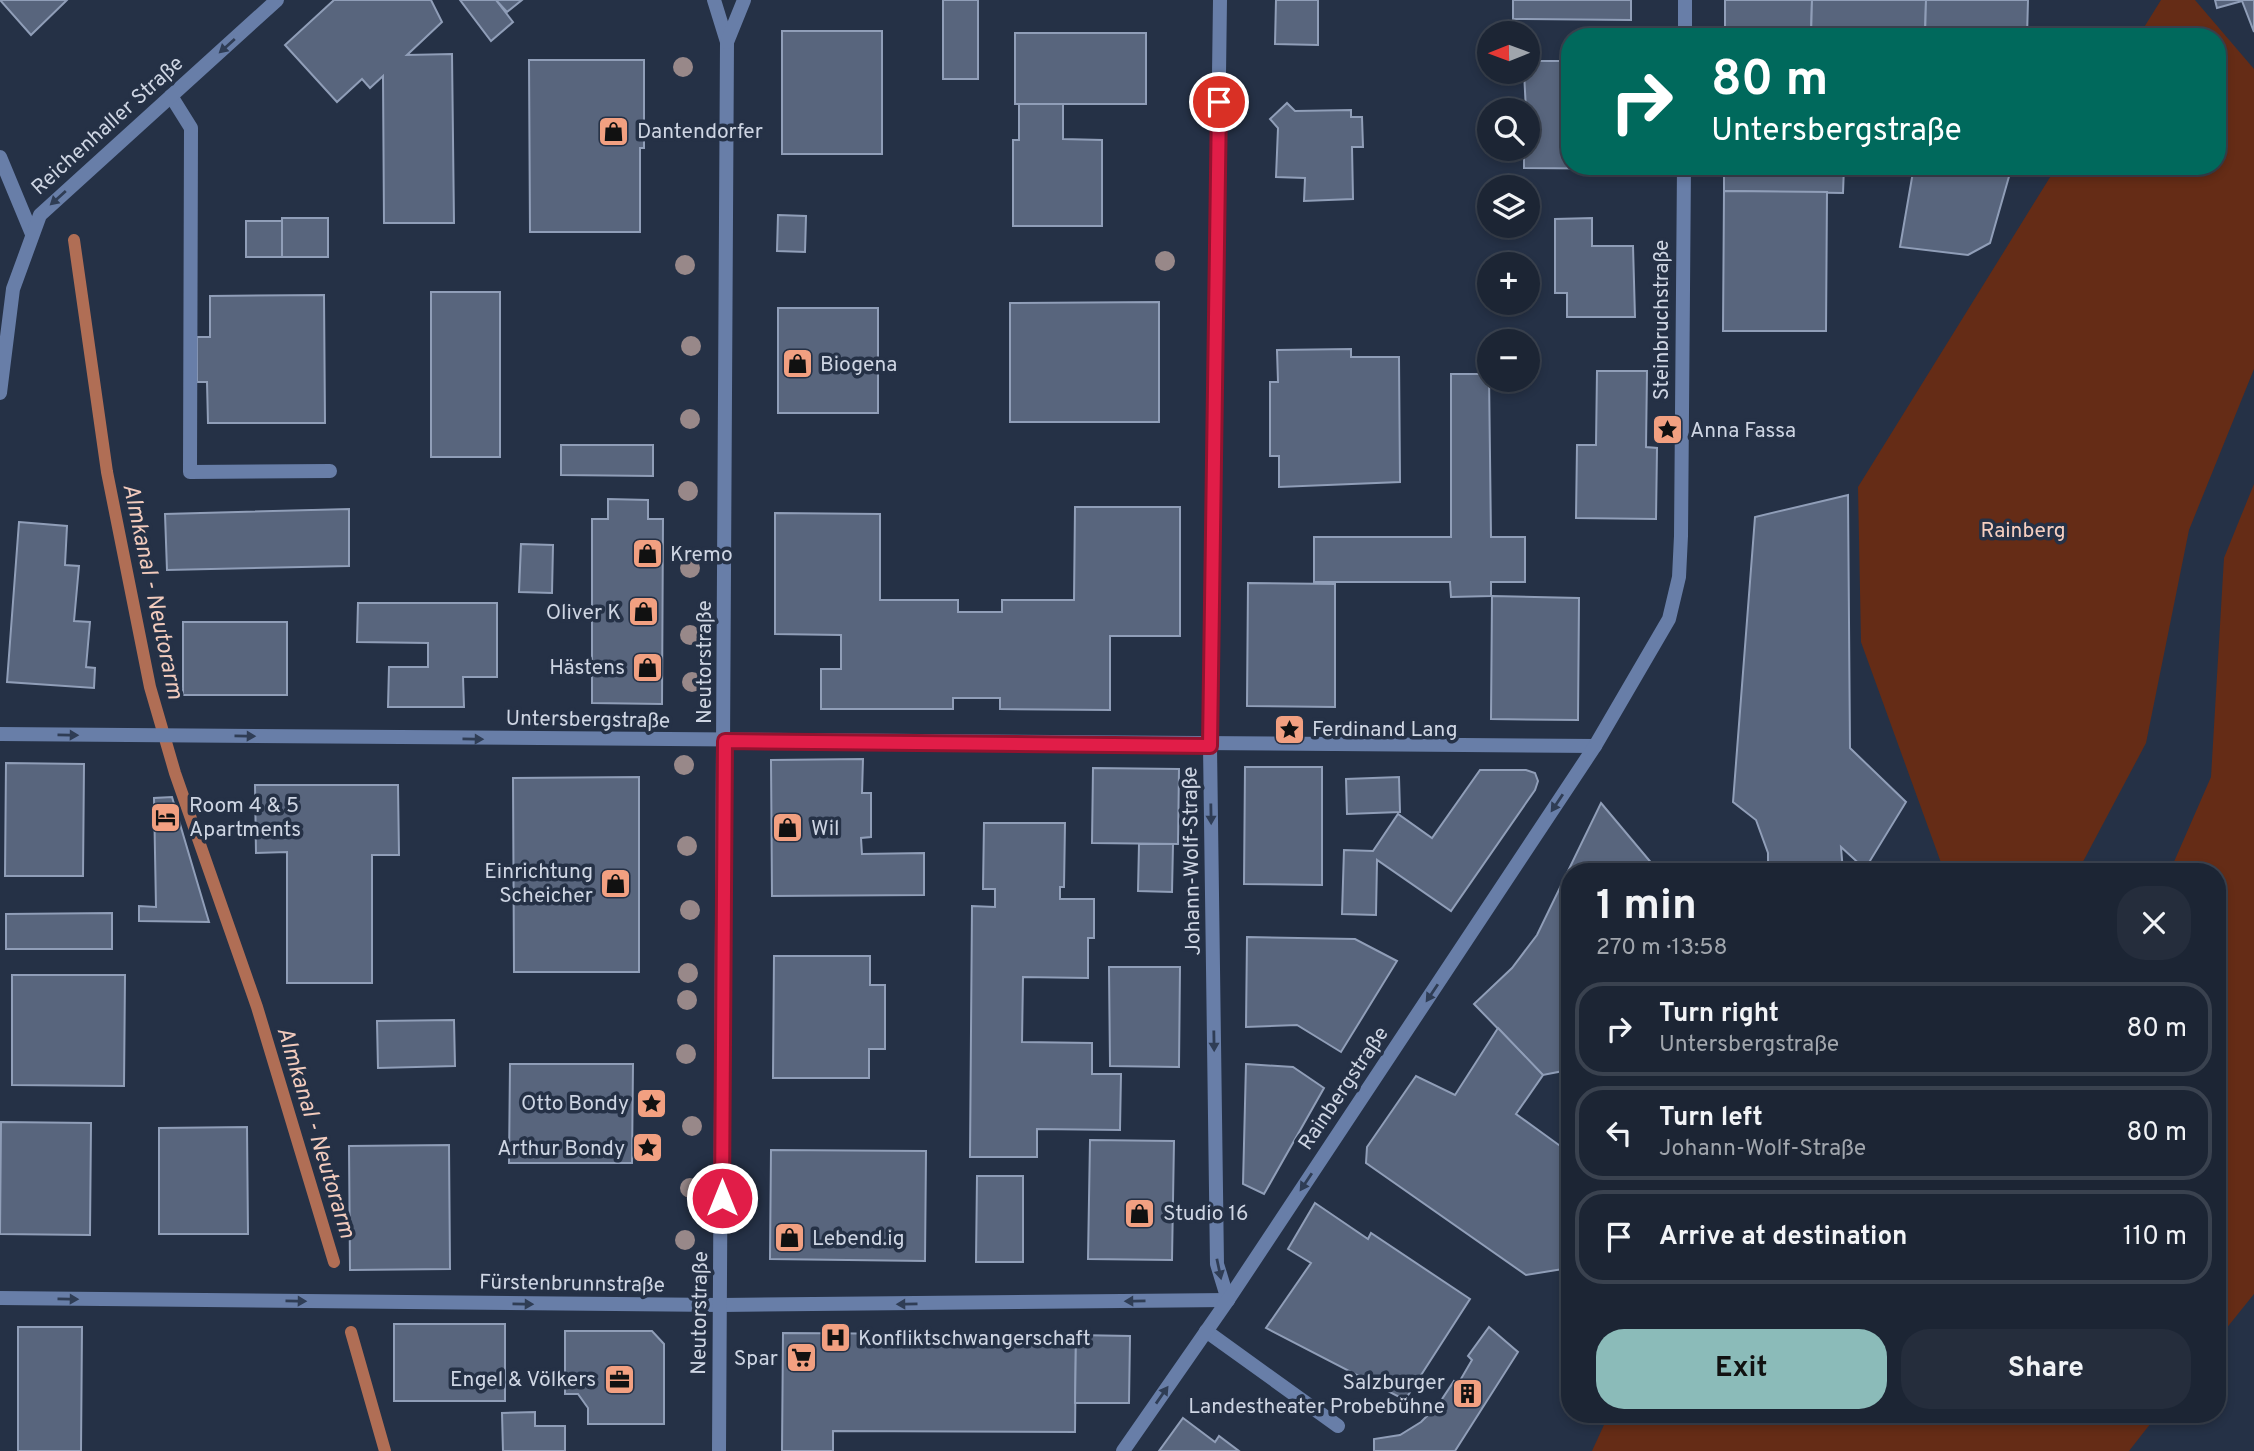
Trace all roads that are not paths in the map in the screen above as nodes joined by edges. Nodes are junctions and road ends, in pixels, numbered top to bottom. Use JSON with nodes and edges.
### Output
{"nodes":[{"id":1,"x":278,"y":0,"type":"edge"},
{"id":2,"x":715,"y":0,"type":"edge"},
{"id":3,"x":744,"y":0,"type":"edge"},
{"id":4,"x":1220,"y":0,"type":"edge"},
{"id":5,"x":1685,"y":0,"type":"edge"},
{"id":6,"x":1685,"y":28,"type":"edge"},
{"id":7,"x":727,"y":42,"type":"junction"},
{"id":8,"x":171,"y":96,"type":"junction"},
{"id":9,"x":0,"y":156,"type":"edge"},
{"id":10,"x":1684,"y":175,"type":"edge"},
{"id":11,"x":32,"y":234,"type":"junction"},
{"id":12,"x":0,"y":393,"type":"edge"},
{"id":13,"x":330,"y":471,"type":"dead end"},
{"id":14,"x":0,"y":734,"type":"edge"},
{"id":15,"x":725,"y":741,"type":"junction"},
{"id":16,"x":1210,"y":746,"type":"junction"},
{"id":17,"x":1595,"y":746,"type":"junction"},
{"id":18,"x":0,"y":1298,"type":"edge"},
{"id":19,"x":1228,"y":1300,"type":"junction"},
{"id":20,"x":721,"y":1305,"type":"junction"},
{"id":21,"x":1206,"y":1331,"type":"junction"},
{"id":22,"x":1338,"y":1426,"type":"dead end"},
{"id":23,"x":719,"y":1451,"type":"edge"},
{"id":24,"x":1124,"y":1451,"type":"edge"}],
"edges":[{"from":1,"to":8,"type":"street","name":"Reichenhaller Straße","one_way":true},
{"from":2,"to":7,"type":"street","name":"Neutorstraße"},
{"from":3,"to":7,"type":"street","name":"Neutorstraße"},
{"from":4,"to":16,"type":"street","name":"Johann-Wolf-Straße"},
{"from":5,"to":6,"type":"street"},
{"from":7,"to":15,"type":"street","name":"Neutorstraße"},
{"from":8,"to":11,"type":"street","name":"Reichenhaller Straße","one_way":true},
{"from":8,"to":13,"type":"street"},
{"from":9,"to":11,"type":"street"},
{"from":10,"to":17,"type":"street","name":"Steinbruchstraße"},
{"from":11,"to":12,"type":"street","name":"Reichenhaller Straße"},
{"from":14,"to":15,"type":"street","name":"Untersbergstraße","one_way":true},
{"from":15,"to":16,"type":"street","name":"Untersbergstraße"},
{"from":15,"to":20,"type":"street","name":"Neutorstraße"},
{"from":16,"to":17,"type":"street","name":"Untersbergstraße"},
{"from":16,"to":19,"type":"street","name":"Johann-Wolf-Straße","one_way":true},
{"from":17,"to":19,"type":"street","name":"Rainbergstraße","one_way":true},
{"from":18,"to":20,"type":"street","name":"Fürstenbrunnstraße","one_way":true},
{"from":19,"to":20,"type":"street","name":"Fürstenbrunnstraße","one_way":true},
{"from":19,"to":21,"type":"street","name":"Rainbergstraße"},
{"from":20,"to":23,"type":"street","name":"Neutorstraße"},
{"from":21,"to":22,"type":"street"},
{"from":24,"to":21,"type":"street","name":"Rainbergstraße","one_way":true}]}
